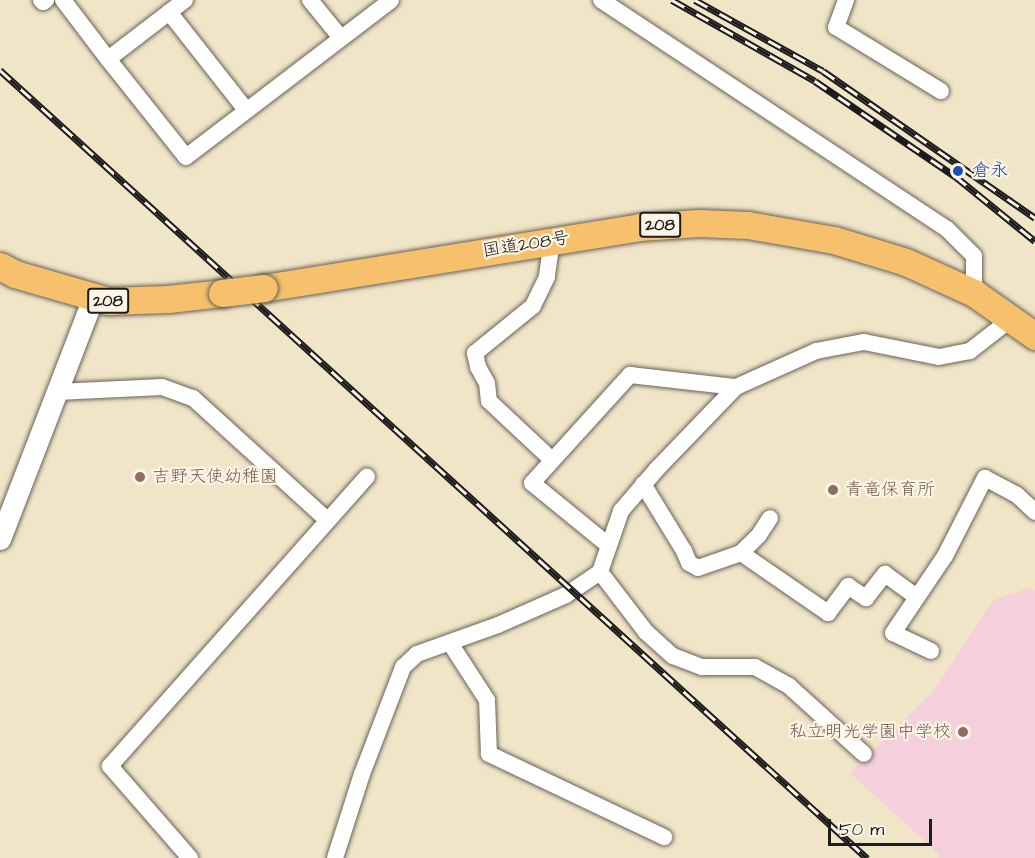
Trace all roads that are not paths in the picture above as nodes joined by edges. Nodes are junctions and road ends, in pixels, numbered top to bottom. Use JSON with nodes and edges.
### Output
{"nodes":[{"id":1,"x":41,"y":0,"type":"edge"},
{"id":2,"x":46,"y":0,"type":"edge"},
{"id":3,"x":63,"y":0,"type":"edge"},
{"id":4,"x":185,"y":0,"type":"edge"},
{"id":5,"x":310,"y":0,"type":"edge"},
{"id":6,"x":391,"y":0,"type":"edge"},
{"id":7,"x":601,"y":0,"type":"edge"},
{"id":8,"x":846,"y":0,"type":"edge"},
{"id":9,"x":169,"y":12,"type":"junction"},
{"id":10,"x":341,"y":38,"type":"junction"},
{"id":11,"x":108,"y":58,"type":"junction"},
{"id":12,"x":941,"y":91,"type":"dead end"},
{"id":13,"x":246,"y":110,"type":"junction"},
{"id":14,"x":552,"y":240,"type":"junction"},
{"id":15,"x":0,"y":266,"type":"edge"},
{"id":16,"x":974,"y":293,"type":"junction"},
{"id":17,"x":93,"y":298,"type":"junction"},
{"id":18,"x":1011,"y":319,"type":"junction"},
{"id":19,"x":1035,"y":336,"type":"edge"},
{"id":20,"x":736,"y":387,"type":"junction"},
{"id":21,"x":57,"y":392,"type":"junction"},
{"id":22,"x":552,"y":460,"type":"junction"},
{"id":23,"x":368,"y":477,"type":"dead end"},
{"id":24,"x":643,"y":484,"type":"junction"},
{"id":25,"x":1035,"y":512,"type":"edge"},
{"id":26,"x":770,"y":518,"type":"dead end"},
{"id":27,"x":327,"y":520,"type":"junction"},
{"id":28,"x":0,"y":539,"type":"edge"},
{"id":29,"x":608,"y":545,"type":"junction"},
{"id":30,"x":741,"y":553,"type":"junction"},
{"id":31,"x":600,"y":572,"type":"junction"},
{"id":32,"x":917,"y":597,"type":"junction"},
{"id":33,"x":450,"y":643,"type":"junction"},
{"id":34,"x":931,"y":651,"type":"dead end"},
{"id":35,"x":864,"y":754,"type":"dead end"},
{"id":36,"x":664,"y":837,"type":"dead end"},
{"id":37,"x":190,"y":858,"type":"edge"},
{"id":38,"x":335,"y":858,"type":"edge"}],
"edges":[{"from":1,"to":2,"type":"street"},
{"from":3,"to":11,"type":"street"},
{"from":4,"to":9,"type":"street"},
{"from":5,"to":10,"type":"street"},
{"from":6,"to":10,"type":"street"},
{"from":7,"to":16,"type":"street"},
{"from":8,"to":12,"type":"street"},
{"from":9,"to":11,"type":"street"},
{"from":9,"to":13,"type":"street"},
{"from":10,"to":13,"type":"street"},
{"from":11,"to":13,"type":"street"},
{"from":14,"to":16,"type":"highway","name":"国道208号","number":"208"},
{"from":14,"to":17,"type":"highway","name":"国道208号","number":"208","bridge":true},
{"from":14,"to":22,"type":"street"},
{"from":15,"to":17,"type":"highway","name":"国道208号","number":"208"},
{"from":16,"to":18,"type":"highway","name":"国道208号","number":"208"},
{"from":17,"to":21,"type":"street"},
{"from":18,"to":19,"type":"highway","name":"国道208号","number":"208"},
{"from":18,"to":20,"type":"street"},
{"from":20,"to":22,"type":"street"},
{"from":20,"to":24,"type":"street"},
{"from":21,"to":27,"type":"street"},
{"from":21,"to":28,"type":"street"},
{"from":22,"to":29,"type":"street"},
{"from":23,"to":27,"type":"street"},
{"from":24,"to":29,"type":"street"},
{"from":24,"to":30,"type":"street"},
{"from":25,"to":32,"type":"street"},
{"from":26,"to":30,"type":"street"},
{"from":27,"to":37,"type":"street"},
{"from":29,"to":31,"type":"street"},
{"from":30,"to":32,"type":"street"},
{"from":31,"to":33,"type":"street"},
{"from":31,"to":35,"type":"street"},
{"from":32,"to":34,"type":"street"},
{"from":33,"to":36,"type":"street"},
{"from":33,"to":38,"type":"street"}]}
